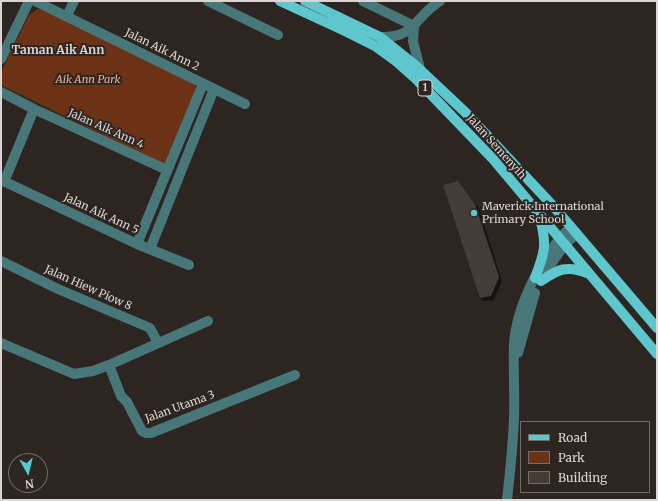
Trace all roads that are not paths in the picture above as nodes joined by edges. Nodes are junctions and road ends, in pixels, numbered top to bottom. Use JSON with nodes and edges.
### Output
{"nodes":[{"id":1,"x":29,"y":1,"type":"edge"},
{"id":2,"x":35,"y":1,"type":"edge"},
{"id":3,"x":74,"y":1,"type":"edge"},
{"id":4,"x":208,"y":1,"type":"edge"},
{"id":5,"x":280,"y":1,"type":"edge"},
{"id":6,"x":305,"y":1,"type":"edge"},
{"id":7,"x":363,"y":1,"type":"edge"},
{"id":8,"x":440,"y":1,"type":"edge"},
{"id":9,"x":67,"y":16,"type":"junction"},
{"id":10,"x":414,"y":26,"type":"junction"},
{"id":11,"x":278,"y":36,"type":"dead end"},
{"id":12,"x":380,"y":37,"type":"junction"},
{"id":13,"x":1,"y":60,"type":"edge"},
{"id":14,"x":420,"y":69,"type":"junction"},
{"id":15,"x":203,"y":84,"type":"junction"},
{"id":16,"x":214,"y":89,"type":"junction"},
{"id":17,"x":1,"y":92,"type":"edge"},
{"id":18,"x":245,"y":104,"type":"dead end"},
{"id":19,"x":34,"y":109,"type":"junction"},
{"id":20,"x":167,"y":170,"type":"junction"},
{"id":21,"x":3,"y":181,"type":"edge"},
{"id":22,"x":539,"y":214,"type":"junction"},
{"id":23,"x":574,"y":230,"type":"junction"},
{"id":24,"x":562,"y":241,"type":"junction"},
{"id":25,"x":137,"y":244,"type":"junction"},
{"id":26,"x":150,"y":250,"type":"junction"},
{"id":27,"x":1,"y":261,"type":"edge"},
{"id":28,"x":189,"y":265,"type":"dead end"},
{"id":29,"x":589,"y":274,"type":"junction"},
{"id":30,"x":538,"y":279,"type":"junction"},
{"id":31,"x":208,"y":321,"type":"dead end"},
{"id":32,"x":657,"y":328,"type":"edge"},
{"id":33,"x":1,"y":343,"type":"edge"},
{"id":34,"x":158,"y":343,"type":"junction"},
{"id":35,"x":657,"y":354,"type":"edge"},
{"id":36,"x":109,"y":366,"type":"junction"},
{"id":37,"x":295,"y":375,"type":"dead end"},
{"id":38,"x":507,"y":500,"type":"edge"}],
"edges":[{"from":1,"to":13,"type":"street"},
{"from":2,"to":9,"type":"street","name":"Jalan Aik Ann 2"},
{"from":3,"to":9,"type":"street"},
{"from":4,"to":11,"type":"street"},
{"from":5,"to":22,"type":"main road","name":"Jalan Semenyih","number":"1"},
{"from":6,"to":12,"type":"main road","name":"Jalan Semenyih","number":"1"},
{"from":7,"to":10,"type":"street"},
{"from":8,"to":10,"type":"street"},
{"from":9,"to":15,"type":"street","name":"Jalan Aik Ann 2"},
{"from":10,"to":12,"type":"street"},
{"from":10,"to":14,"type":"street"},
{"from":12,"to":14,"type":"main road","name":"Jalan Semenyih","number":"1"},
{"from":14,"to":23,"type":"main road","name":"Jalan Semenyih","number":"1"},
{"from":15,"to":16,"type":"street","name":"Jalan Aik Ann 2"},
{"from":15,"to":20,"type":"street"},
{"from":16,"to":18,"type":"street","name":"Jalan Aik Ann 2"},
{"from":16,"to":26,"type":"street"},
{"from":17,"to":19,"type":"street","name":"Jalan Aik Ann 4"},
{"from":19,"to":20,"type":"street","name":"Jalan Aik Ann 4"},
{"from":19,"to":21,"type":"street"},
{"from":20,"to":25,"type":"street"},
{"from":21,"to":25,"type":"street","name":"Jalan Aik Ann 5"},
{"from":22,"to":24,"type":"main road","name":"Jalan Semenyih","number":"1"},
{"from":22,"to":30,"type":"main road"},
{"from":23,"to":24,"type":"street"},
{"from":23,"to":32,"type":"main road","name":"Jalan Semenyih","number":"1"},
{"from":24,"to":29,"type":"main road","name":"Jalan Semenyih","number":"1"},
{"from":24,"to":30,"type":"street"},
{"from":25,"to":26,"type":"street","name":"Jalan Aik Ann 5"},
{"from":26,"to":28,"type":"street","name":"Jalan Aik Ann 5"},
{"from":27,"to":34,"type":"street","name":"Jalan Hiew Piow 8"},
{"from":29,"to":30,"type":"main road"},
{"from":29,"to":35,"type":"main road","name":"Jalan Semenyih","number":"1"},
{"from":30,"to":38,"type":"street"},
{"from":31,"to":34,"type":"street"},
{"from":33,"to":36,"type":"street"},
{"from":34,"to":36,"type":"street"},
{"from":36,"to":37,"type":"street","name":"Jalan Utama 3"}]}
